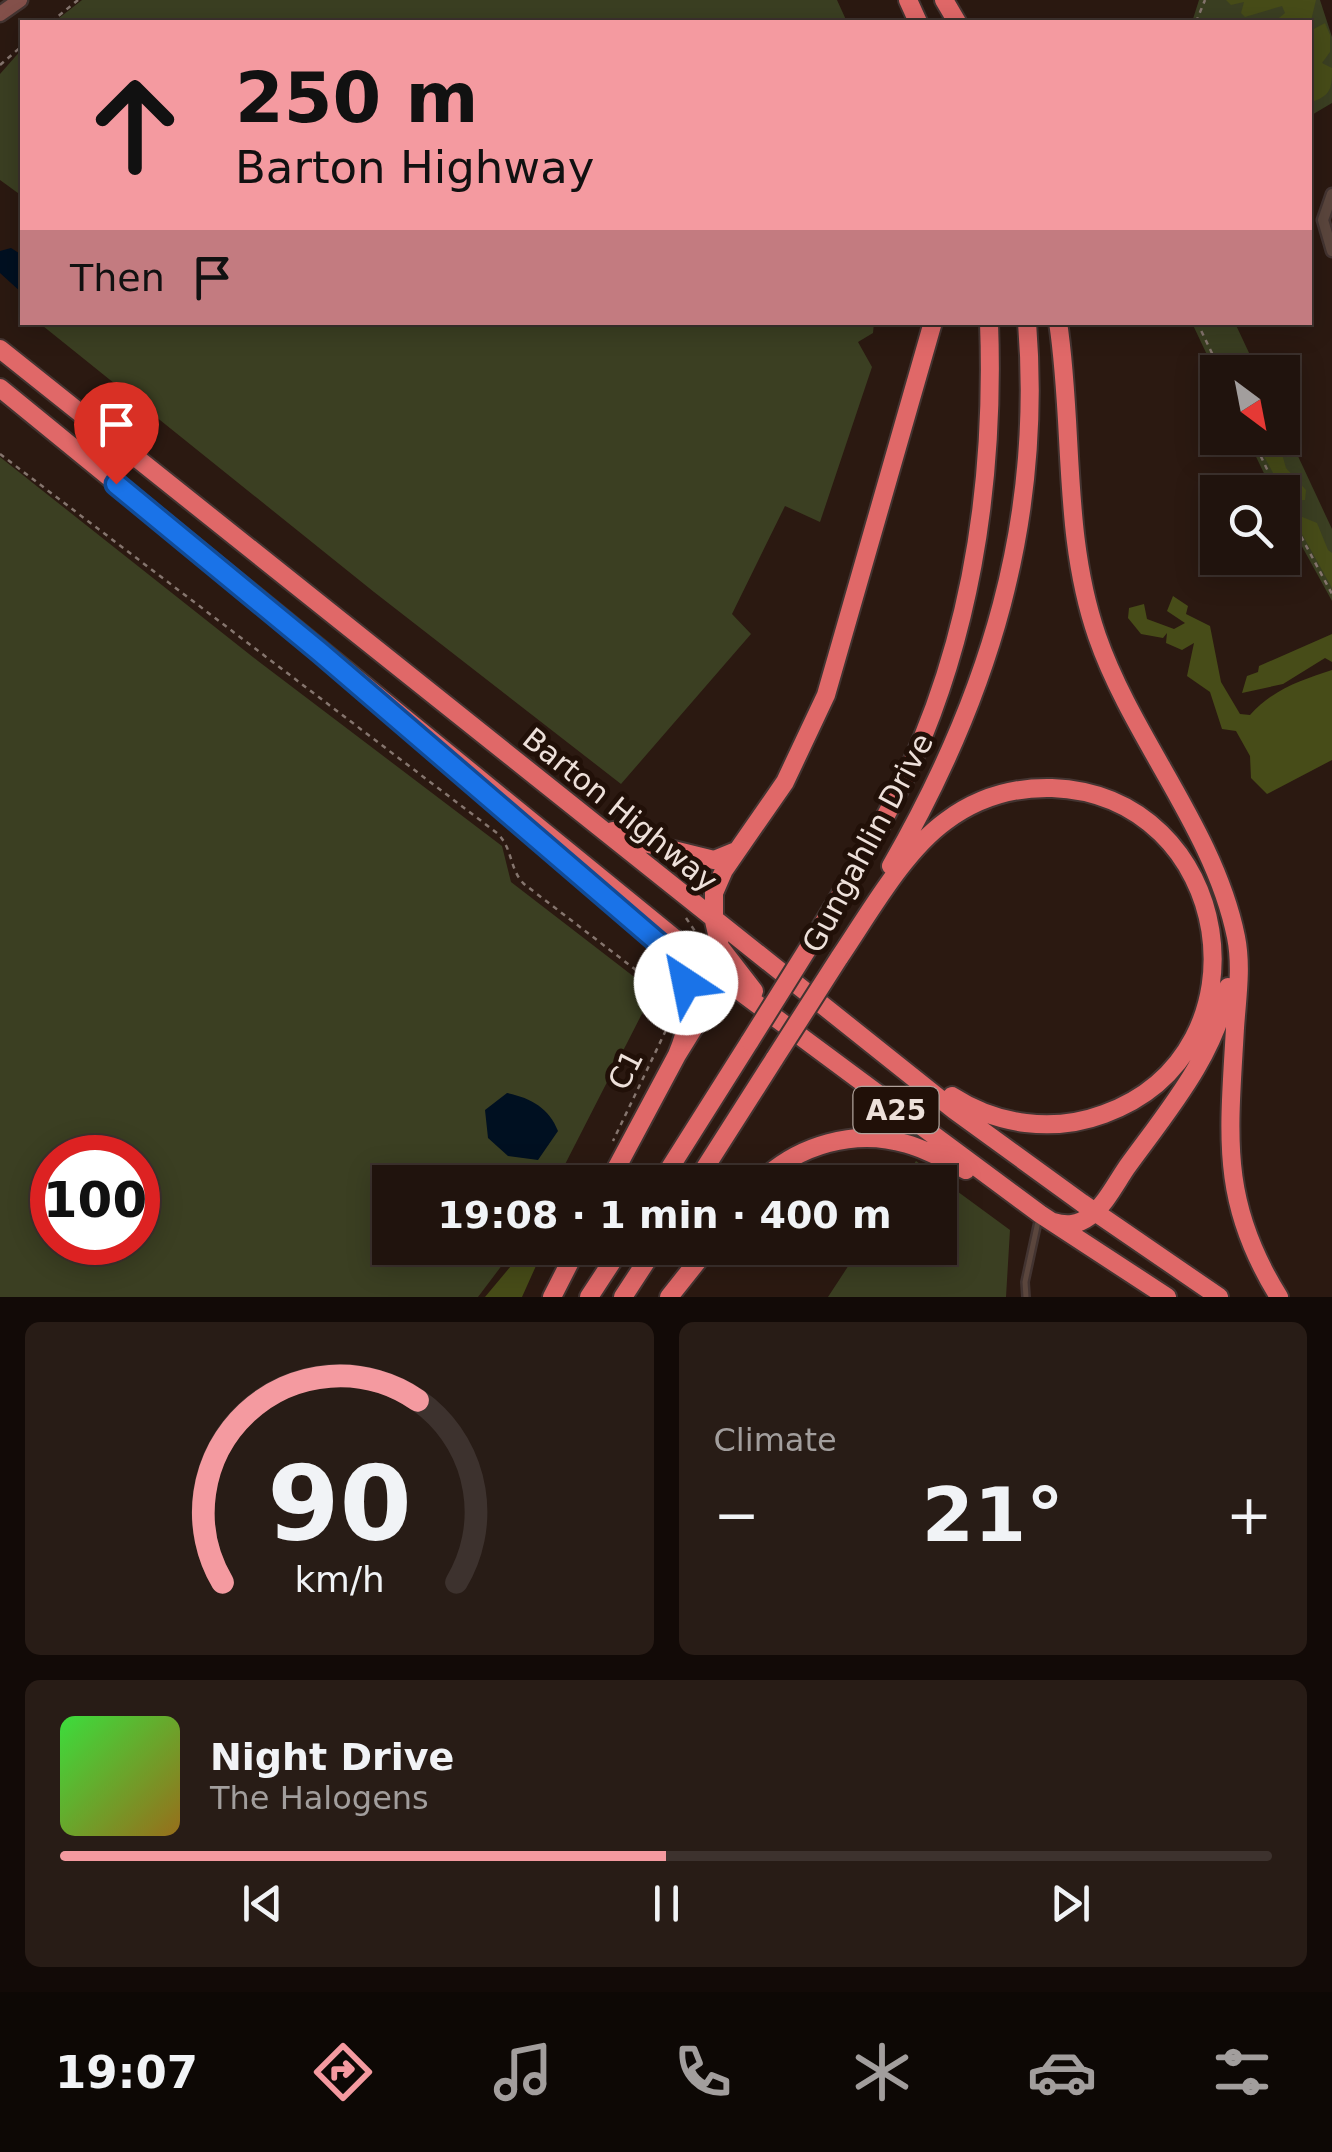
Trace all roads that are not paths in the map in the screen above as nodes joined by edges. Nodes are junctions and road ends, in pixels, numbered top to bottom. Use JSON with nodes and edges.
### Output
{"nodes":[{"id":1,"x":20,"y":0,"type":"edge"},
{"id":2,"x":0,"y":14,"type":"edge"},
{"id":3,"x":1332,"y":194,"type":"edge"},
{"id":4,"x":1332,"y":251,"type":"edge"},
{"id":5,"x":933,"y":325,"type":"edge"},
{"id":6,"x":989,"y":325,"type":"edge"},
{"id":7,"x":1027,"y":325,"type":"edge"},
{"id":8,"x":1058,"y":325,"type":"edge"},
{"id":9,"x":0,"y":349,"type":"edge"},
{"id":10,"x":0,"y":388,"type":"edge"},
{"id":11,"x":338,"y":667,"type":"junction"},
{"id":12,"x":594,"y":824,"type":"junction"},
{"id":13,"x":748,"y":839,"type":"junction"},
{"id":14,"x":1230,"y":914,"type":"junction"},
{"id":15,"x":714,"y":921,"type":"junction"},
{"id":16,"x":838,"y":958,"type":"junction"},
{"id":17,"x":771,"y":966,"type":"junction"},
{"id":18,"x":728,"y":972,"type":"junction"},
{"id":19,"x":828,"y":1011,"type":"junction"},
{"id":20,"x":677,"y":1055,"type":"junction"},
{"id":21,"x":618,"y":1165,"type":"edge"},
{"id":22,"x":672,"y":1165,"type":"edge"},
{"id":23,"x":707,"y":1165,"type":"edge"},
{"id":24,"x":781,"y":1165,"type":"edge"},
{"id":25,"x":954,"y":1165,"type":"edge"},
{"id":26,"x":957,"y":1166,"type":"edge"},
{"id":27,"x":1007,"y":1190,"type":"junction"},
{"id":28,"x":1094,"y":1212,"type":"junction"},
{"id":29,"x":1044,"y":1217,"type":"junction"},
{"id":30,"x":568,"y":1265,"type":"edge"},
{"id":31,"x":609,"y":1265,"type":"edge"},
{"id":32,"x":643,"y":1265,"type":"edge"},
{"id":33,"x":694,"y":1265,"type":"edge"},
{"id":34,"x":552,"y":1297,"type":"edge"},
{"id":35,"x":589,"y":1297,"type":"edge"},
{"id":36,"x":623,"y":1297,"type":"edge"},
{"id":37,"x":669,"y":1297,"type":"edge"},
{"id":38,"x":1026,"y":1297,"type":"edge"},
{"id":39,"x":1167,"y":1297,"type":"edge"},
{"id":40,"x":1219,"y":1297,"type":"edge"},
{"id":41,"x":1279,"y":1297,"type":"edge"}],
"edges":[{"from":1,"to":2,"type":"street"},
{"from":3,"to":4,"type":"street"},
{"from":5,"to":13,"type":"highway"},
{"from":6,"to":22,"type":"highway","name":"Gungahlin Drive","bridge":true},
{"from":7,"to":16,"type":"highway","name":"Gungahlin Drive"},
{"from":8,"to":14,"type":"highway"},
{"from":9,"to":12,"type":"highway","name":"Barton Highway","number":"A25"},
{"from":10,"to":11,"type":"highway"},
{"from":11,"to":18,"type":"highway"},
{"from":11,"to":20,"type":"highway"},
{"from":12,"to":13,"type":"highway"},
{"from":12,"to":15,"type":"highway","name":"Barton Highway","number":"A25"},
{"from":13,"to":15,"type":"highway"},
{"from":14,"to":28,"type":"highway"},
{"from":14,"to":41,"type":"highway"},
{"from":15,"to":17,"type":"highway","name":"Barton Highway","number":"A25"},
{"from":15,"to":18,"type":"highway"},
{"from":16,"to":19,"type":"highway"},
{"from":16,"to":23,"type":"highway","name":"Gungahlin Drive","bridge":true},
{"from":17,"to":18,"type":"highway"},
{"from":17,"to":19,"type":"highway","name":"Barton Highway","number":"A25"},
{"from":18,"to":20,"type":"highway"},
{"from":18,"to":27,"type":"highway","number":"A25"},
{"from":19,"to":28,"type":"highway","name":"Barton Highway","number":"A25"},
{"from":20,"to":21,"type":"highway"},
{"from":24,"to":25,"type":"highway"},
{"from":26,"to":27,"type":"highway"},
{"from":27,"to":29,"type":"highway","number":"A25"},
{"from":28,"to":29,"type":"highway"},
{"from":28,"to":40,"type":"highway","name":"Barton Highway","number":"A25"},
{"from":29,"to":38,"type":"lane"},
{"from":29,"to":39,"type":"highway","number":"A25"},
{"from":30,"to":34,"type":"highway"},
{"from":31,"to":35,"type":"highway"},
{"from":32,"to":36,"type":"highway"},
{"from":33,"to":37,"type":"highway"}]}
